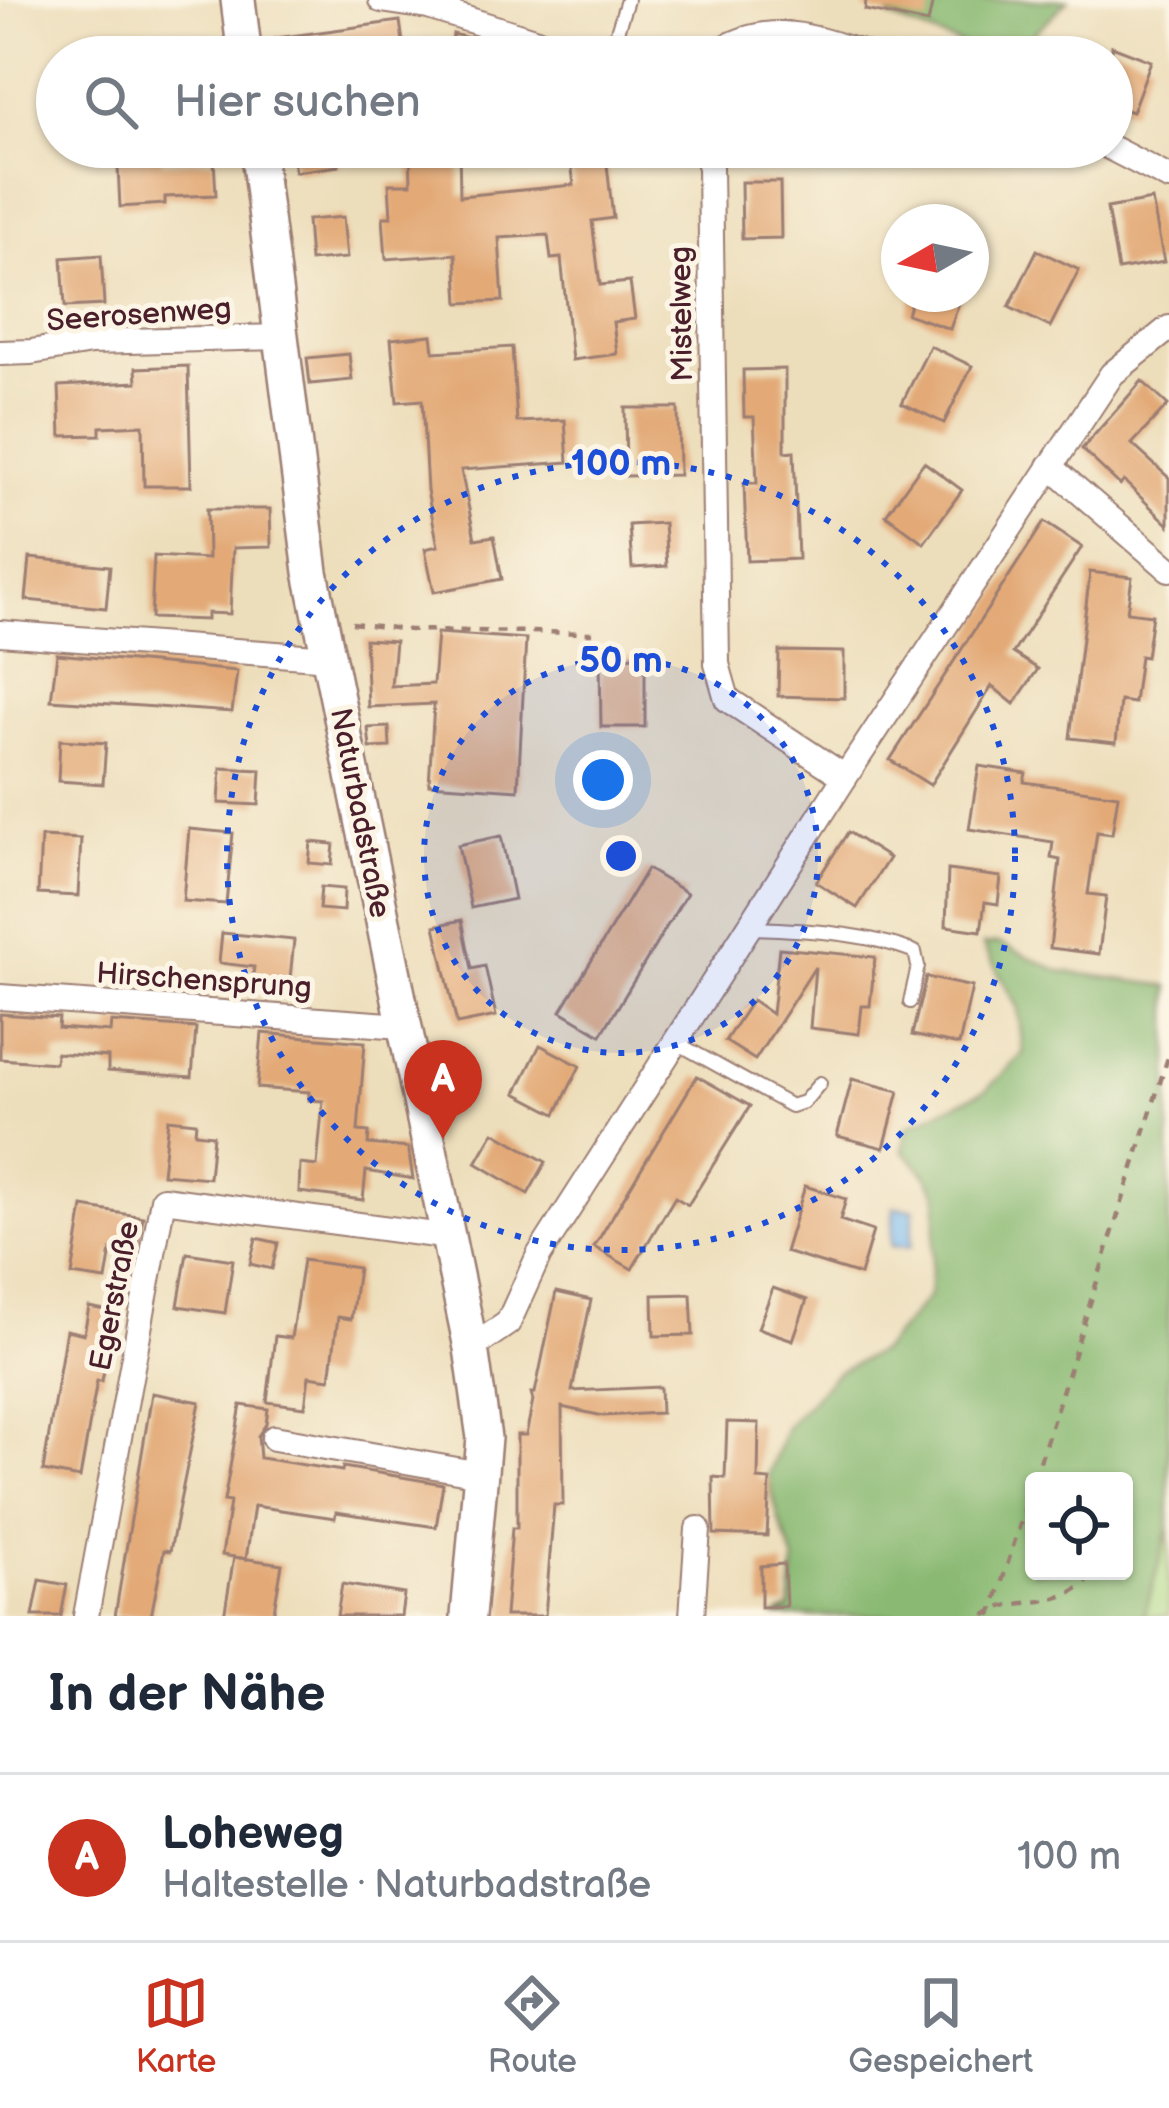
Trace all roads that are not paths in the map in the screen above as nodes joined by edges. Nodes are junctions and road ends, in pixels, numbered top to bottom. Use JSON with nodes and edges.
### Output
{"nodes":[{"id":1,"x":381,"y":0,"type":"edge"},
{"id":2,"x":627,"y":0,"type":"edge"},
{"id":3,"x":246,"y":1,"type":"edge"},
{"id":4,"x":245,"y":36,"type":"edge"},
{"id":5,"x":521,"y":36,"type":"edge"},
{"id":6,"x":616,"y":36,"type":"edge"},
{"id":7,"x":754,"y":36,"type":"edge"},
{"id":8,"x":800,"y":36,"type":"edge"},
{"id":9,"x":1133,"y":159,"type":"edge"},
{"id":10,"x":260,"y":168,"type":"edge"},
{"id":11,"x":710,"y":168,"type":"edge"},
{"id":12,"x":1169,"y":178,"type":"edge"},
{"id":13,"x":1169,"y":328,"type":"edge"},
{"id":14,"x":282,"y":337,"type":"junction"},
{"id":15,"x":0,"y":353,"type":"edge"},
{"id":16,"x":1050,"y":466,"type":"junction"},
{"id":17,"x":1169,"y":569,"type":"edge"},
{"id":18,"x":0,"y":633,"type":"edge"},
{"id":19,"x":329,"y":658,"type":"junction"},
{"id":20,"x":844,"y":777,"type":"junction"},
{"id":21,"x":751,"y":928,"type":"junction"},
{"id":22,"x":0,"y":997,"type":"edge"},
{"id":23,"x":910,"y":1002,"type":"dead end"},
{"id":24,"x":404,"y":1026,"type":"junction"},
{"id":25,"x":677,"y":1043,"type":"junction"},
{"id":26,"x":820,"y":1083,"type":"dead end"},
{"id":27,"x":450,"y":1237,"type":"junction"},
{"id":28,"x":471,"y":1348,"type":"junction"},
{"id":29,"x":274,"y":1438,"type":"dead end"},
{"id":30,"x":480,"y":1474,"type":"junction"},
{"id":31,"x":698,"y":1529,"type":"dead end"},
{"id":32,"x":86,"y":1616,"type":"edge"},
{"id":33,"x":468,"y":1616,"type":"edge"},
{"id":34,"x":692,"y":1616,"type":"edge"}],
"edges":[{"from":1,"to":5,"type":"street"},
{"from":2,"to":6,"type":"lane"},
{"from":3,"to":4,"type":"street"},
{"from":7,"to":8,"type":"street"},
{"from":9,"to":12,"type":"street"},
{"from":10,"to":14,"type":"street","name":"Naturbadstraße"},
{"from":11,"to":20,"type":"street","name":"Mistelweg"},
{"from":13,"to":16,"type":"street"},
{"from":14,"to":15,"type":"street","name":"Seerosenweg"},
{"from":14,"to":19,"type":"street","name":"Naturbadstraße"},
{"from":16,"to":17,"type":"street"},
{"from":16,"to":20,"type":"street"},
{"from":18,"to":19,"type":"street"},
{"from":19,"to":24,"type":"street","name":"Naturbadstraße"},
{"from":20,"to":21,"type":"street"},
{"from":21,"to":23,"type":"lane"},
{"from":21,"to":25,"type":"street"},
{"from":22,"to":24,"type":"street","name":"Hirschensprung"},
{"from":24,"to":27,"type":"street","name":"Naturbadstraße"},
{"from":25,"to":26,"type":"lane"},
{"from":25,"to":28,"type":"street"},
{"from":27,"to":28,"type":"street","name":"Naturbadstraße"},
{"from":27,"to":32,"type":"street","name":"Egerstraße"},
{"from":28,"to":30,"type":"street","name":"Naturbadstraße"},
{"from":29,"to":30,"type":"street"},
{"from":30,"to":33,"type":"street","name":"Naturbadstraße"},
{"from":31,"to":34,"type":"street"}]}
